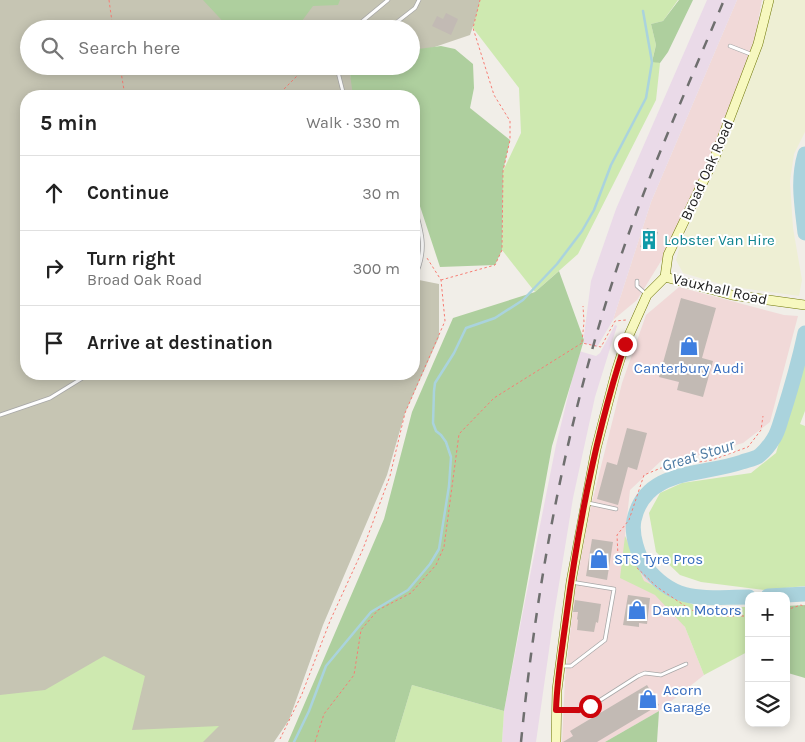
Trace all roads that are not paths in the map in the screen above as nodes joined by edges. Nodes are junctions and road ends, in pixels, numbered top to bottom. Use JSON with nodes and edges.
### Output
{"nodes":[{"id":1,"x":388,"y":0,"type":"edge"},
{"id":2,"x":419,"y":0,"type":"edge"},
{"id":3,"x":769,"y":0,"type":"edge"},
{"id":4,"x":364,"y":20,"type":"edge"},
{"id":5,"x":400,"y":20,"type":"edge"},
{"id":6,"x":730,"y":46,"type":"dead end"},
{"id":7,"x":754,"y":55,"type":"junction"},
{"id":8,"x":340,"y":75,"type":"edge"},
{"id":9,"x":343,"y":90,"type":"edge"},
{"id":10,"x":420,"y":225,"type":"edge"},
{"id":11,"x":420,"y":264,"type":"edge"},
{"id":12,"x":665,"y":277,"type":"junction"},
{"id":13,"x":637,"y":281,"type":"dead end"},
{"id":14,"x":647,"y":295,"type":"junction"},
{"id":15,"x":805,"y":305,"type":"edge"},
{"id":16,"x":79,"y":380,"type":"edge"},
{"id":17,"x":0,"y":414,"type":"edge"},
{"id":18,"x":585,"y":502,"type":"junction"},
{"id":19,"x":616,"y":510,"type":"dead end"},
{"id":20,"x":571,"y":582,"type":"junction"},
{"id":21,"x":686,"y":664,"type":"dead end"},
{"id":22,"x":560,"y":666,"type":"junction"},
{"id":23,"x":556,"y":710,"type":"junction"},
{"id":24,"x":556,"y":742,"type":"edge"}],
"edges":[{"from":1,"to":4,"type":"lane"},
{"from":2,"to":5,"type":"lane"},
{"from":3,"to":7,"type":"street","name":"Broad Oak Road"},
{"from":6,"to":7,"type":"lane"},
{"from":7,"to":12,"type":"street","name":"Broad Oak Road"},
{"from":8,"to":9,"type":"lane"},
{"from":10,"to":11,"type":"lane"},
{"from":12,"to":14,"type":"street"},
{"from":12,"to":15,"type":"street","name":"Vauxhall Road"},
{"from":13,"to":14,"type":"lane"},
{"from":14,"to":18,"type":"street"},
{"from":16,"to":17,"type":"lane"},
{"from":18,"to":19,"type":"lane"},
{"from":18,"to":20,"type":"street"},
{"from":20,"to":22,"type":"street"},
{"from":20,"to":22,"type":"lane"},
{"from":21,"to":23,"type":"lane"},
{"from":22,"to":23,"type":"street"},
{"from":23,"to":24,"type":"street"}]}
